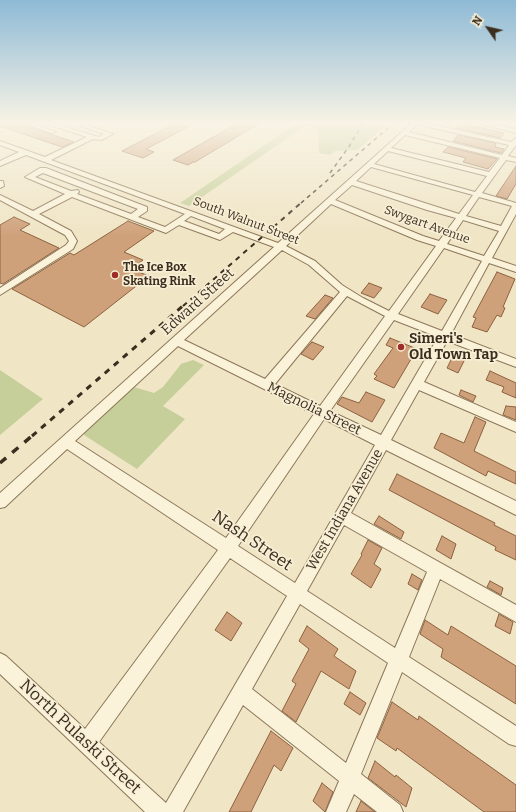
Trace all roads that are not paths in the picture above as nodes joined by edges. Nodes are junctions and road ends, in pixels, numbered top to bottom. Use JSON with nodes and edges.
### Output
{"nodes":[{"id":1,"x":52,"y":161,"type":"edge"},
{"id":2,"x":375,"y":161,"type":"edge"},
{"id":3,"x":436,"y":161,"type":"edge"},
{"id":4,"x":507,"y":161,"type":"edge"},
{"id":5,"x":370,"y":165,"type":"junction"},
{"id":6,"x":492,"y":175,"type":"junction"},
{"id":7,"x":99,"y":179,"type":"junction"},
{"id":8,"x":352,"y":182,"type":"junction"},
{"id":9,"x":0,"y":183,"type":"edge"},
{"id":10,"x":0,"y":186,"type":"edge"},
{"id":11,"x":85,"y":186,"type":"junction"},
{"id":12,"x":72,"y":194,"type":"junction"},
{"id":13,"x":477,"y":195,"type":"junction"},
{"id":14,"x":0,"y":197,"type":"edge"},
{"id":15,"x":330,"y":201,"type":"junction"},
{"id":16,"x":516,"y":206,"type":"edge"},
{"id":17,"x":191,"y":213,"type":"junction"},
{"id":18,"x":33,"y":214,"type":"junction"},
{"id":19,"x":132,"y":217,"type":"junction"},
{"id":20,"x":461,"y":218,"type":"junction"},
{"id":21,"x":179,"y":222,"type":"junction"},
{"id":22,"x":232,"y":228,"type":"junction"},
{"id":23,"x":504,"y":228,"type":"junction"},
{"id":24,"x":516,"y":229,"type":"edge"},
{"id":25,"x":280,"y":246,"type":"junction"},
{"id":26,"x":442,"y":246,"type":"junction"},
{"id":27,"x":488,"y":260,"type":"junction"},
{"id":28,"x":516,"y":269,"type":"edge"},
{"id":29,"x":346,"y":291,"type":"junction"},
{"id":30,"x":0,"y":292,"type":"edge"},
{"id":31,"x":392,"y":315,"type":"junction"},
{"id":32,"x":445,"y":336,"type":"junction"},
{"id":33,"x":177,"y":341,"type":"junction"},
{"id":34,"x":516,"y":363,"type":"edge"},
{"id":35,"x":417,"y":384,"type":"junction"},
{"id":36,"x":268,"y":386,"type":"junction"},
{"id":37,"x":322,"y":413,"type":"junction"},
{"id":38,"x":516,"y":427,"type":"edge"},
{"id":39,"x":66,"y":442,"type":"junction"},
{"id":40,"x":384,"y":443,"type":"junction"},
{"id":41,"x":0,"y":502,"type":"edge"},
{"id":42,"x":516,"y":508,"type":"edge"},
{"id":43,"x":342,"y":516,"type":"junction"},
{"id":44,"x":228,"y":548,"type":"junction"},
{"id":45,"x":436,"y":569,"type":"junction"},
{"id":46,"x":297,"y":593,"type":"junction"},
{"id":47,"x":516,"y":614,"type":"edge"},
{"id":48,"x":398,"y":660,"type":"junction"},
{"id":49,"x":1,"y":665,"type":"edge"},
{"id":50,"x":240,"y":692,"type":"junction"},
{"id":51,"x":516,"y":737,"type":"edge"},
{"id":52,"x":87,"y":743,"type":"junction"},
{"id":53,"x":350,"y":778,"type":"junction"},
{"id":54,"x":160,"y":812,"type":"edge"},
{"id":55,"x":172,"y":812,"type":"edge"},
{"id":56,"x":336,"y":812,"type":"edge"},
{"id":57,"x":393,"y":812,"type":"edge"}],
"edges":[{"from":1,"to":7,"type":"street","name":"South Walnut Street"},
{"from":2,"to":5,"type":"street","name":"Edward Street"},
{"from":3,"to":6,"type":"street"},
{"from":4,"to":6,"type":"street"},
{"from":5,"to":8,"type":"street","name":"Edward Street"},
{"from":5,"to":13,"type":"street"},
{"from":6,"to":13,"type":"street"},
{"from":7,"to":11,"type":"street"},
{"from":7,"to":17,"type":"street","name":"South Walnut Street"},
{"from":8,"to":15,"type":"street","name":"Edward Street"},
{"from":8,"to":20,"type":"street"},
{"from":9,"to":10,"type":"street"},
{"from":11,"to":12,"type":"street"},
{"from":11,"to":12,"type":"street"},
{"from":11,"to":19,"type":"street"},
{"from":12,"to":18,"type":"street"},
{"from":12,"to":19,"type":"street"},
{"from":13,"to":16,"type":"street"},
{"from":13,"to":20,"type":"street"},
{"from":14,"to":18,"type":"street"},
{"from":15,"to":25,"type":"street","name":"Edward Street"},
{"from":15,"to":26,"type":"street","name":"Swygart Avenue"},
{"from":16,"to":23,"type":"street","name":"West Indiana Avenue"},
{"from":17,"to":21,"type":"street"},
{"from":17,"to":22,"type":"street","name":"South Walnut Street"},
{"from":18,"to":30,"type":"street"},
{"from":19,"to":21,"type":"street"},
{"from":20,"to":23,"type":"street"},
{"from":20,"to":26,"type":"street"},
{"from":21,"to":22,"type":"street"},
{"from":22,"to":25,"type":"street","name":"South Walnut Street"},
{"from":23,"to":24,"type":"street"},
{"from":23,"to":27,"type":"street","name":"West Indiana Avenue"},
{"from":25,"to":29,"type":"street","name":"South Walnut Street"},
{"from":25,"to":33,"type":"street","name":"Edward Street"},
{"from":26,"to":27,"type":"street","name":"Swygart Avenue"},
{"from":26,"to":31,"type":"street"},
{"from":27,"to":28,"type":"street","name":"Swygart Avenue"},
{"from":27,"to":32,"type":"street","name":"West Indiana Avenue"},
{"from":29,"to":31,"type":"street","name":"South Walnut Street"},
{"from":29,"to":36,"type":"street"},
{"from":31,"to":32,"type":"street","name":"South Walnut Street"},
{"from":31,"to":37,"type":"street"},
{"from":32,"to":34,"type":"street","name":"South Walnut Street"},
{"from":32,"to":35,"type":"street","name":"West Indiana Avenue"},
{"from":33,"to":36,"type":"street","name":"Magnolia Street"},
{"from":33,"to":39,"type":"street","name":"Edward Street"},
{"from":35,"to":38,"type":"street"},
{"from":35,"to":40,"type":"street","name":"West Indiana Avenue"},
{"from":36,"to":37,"type":"street","name":"Magnolia Street"},
{"from":37,"to":40,"type":"street","name":"Magnolia Street"},
{"from":37,"to":44,"type":"street"},
{"from":39,"to":41,"type":"street","name":"Edward Street"},
{"from":39,"to":44,"type":"street","name":"Nash Street"},
{"from":40,"to":42,"type":"street","name":"Magnolia Street"},
{"from":40,"to":43,"type":"street","name":"West Indiana Avenue"},
{"from":43,"to":45,"type":"street"},
{"from":43,"to":46,"type":"street","name":"West Indiana Avenue"},
{"from":44,"to":46,"type":"street","name":"Nash Street"},
{"from":44,"to":52,"type":"street"},
{"from":45,"to":47,"type":"street"},
{"from":45,"to":48,"type":"street"},
{"from":46,"to":48,"type":"street","name":"Nash Street"},
{"from":46,"to":50,"type":"street","name":"West Indiana Avenue"},
{"from":48,"to":51,"type":"street","name":"Nash Street"},
{"from":48,"to":53,"type":"street"},
{"from":49,"to":52,"type":"street","name":"North Pulaski Street"},
{"from":50,"to":53,"type":"street"},
{"from":50,"to":55,"type":"street","name":"West Indiana Avenue"},
{"from":52,"to":54,"type":"street","name":"North Pulaski Street"},
{"from":53,"to":56,"type":"street"},
{"from":53,"to":57,"type":"street"}]}
